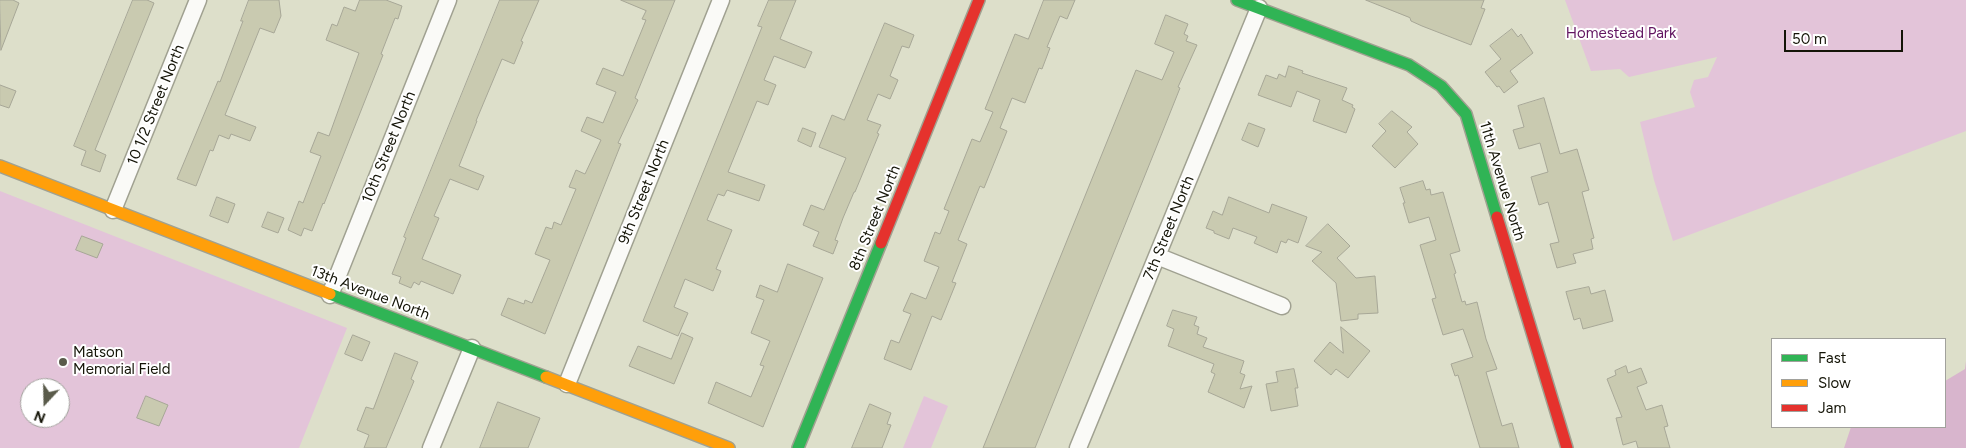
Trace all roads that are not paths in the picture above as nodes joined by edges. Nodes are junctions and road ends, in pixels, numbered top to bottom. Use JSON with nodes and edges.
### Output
{"nodes":[{"id":1,"x":198,"y":0,"type":"edge"},
{"id":2,"x":448,"y":0,"type":"edge"},
{"id":3,"x":721,"y":0,"type":"edge"},
{"id":4,"x":979,"y":0,"type":"edge"},
{"id":5,"x":1237,"y":0,"type":"edge"},
{"id":6,"x":1259,"y":8,"type":"junction"},
{"id":7,"x":0,"y":166,"type":"edge"},
{"id":8,"x":114,"y":210,"type":"junction"},
{"id":9,"x":1157,"y":256,"type":"junction"},
{"id":10,"x":330,"y":295,"type":"junction"},
{"id":11,"x":1282,"y":306,"type":"dead end"},
{"id":12,"x":472,"y":348,"type":"junction"},
{"id":13,"x":567,"y":384,"type":"junction"},
{"id":14,"x":690,"y":441,"type":"edge"},
{"id":15,"x":431,"y":448,"type":"edge"},
{"id":16,"x":729,"y":448,"type":"edge"},
{"id":17,"x":798,"y":448,"type":"edge"},
{"id":18,"x":1078,"y":448,"type":"edge"},
{"id":19,"x":1567,"y":448,"type":"edge"}],
"edges":[{"from":1,"to":8,"type":"street","name":"10 1/2 Street North"},
{"from":2,"to":10,"type":"street","name":"10th Street North"},
{"from":3,"to":13,"type":"street","name":"9th Street North"},
{"from":4,"to":17,"type":"street","name":"8th Street North"},
{"from":5,"to":6,"type":"street","name":"11th Avenue North"},
{"from":6,"to":9,"type":"street","name":"7th Street North"},
{"from":6,"to":19,"type":"street","name":"11th Avenue North"},
{"from":7,"to":8,"type":"street","name":"13th Avenue North"},
{"from":8,"to":10,"type":"street","name":"13th Avenue North"},
{"from":9,"to":11,"type":"street"},
{"from":9,"to":18,"type":"street","name":"7th Street North"},
{"from":10,"to":12,"type":"street","name":"13th Avenue North"},
{"from":12,"to":13,"type":"street","name":"13th Avenue North"},
{"from":12,"to":15,"type":"street"},
{"from":13,"to":14,"type":"street","name":"13th Avenue North"},
{"from":14,"to":16,"type":"street","name":"13th Avenue North"}]}
